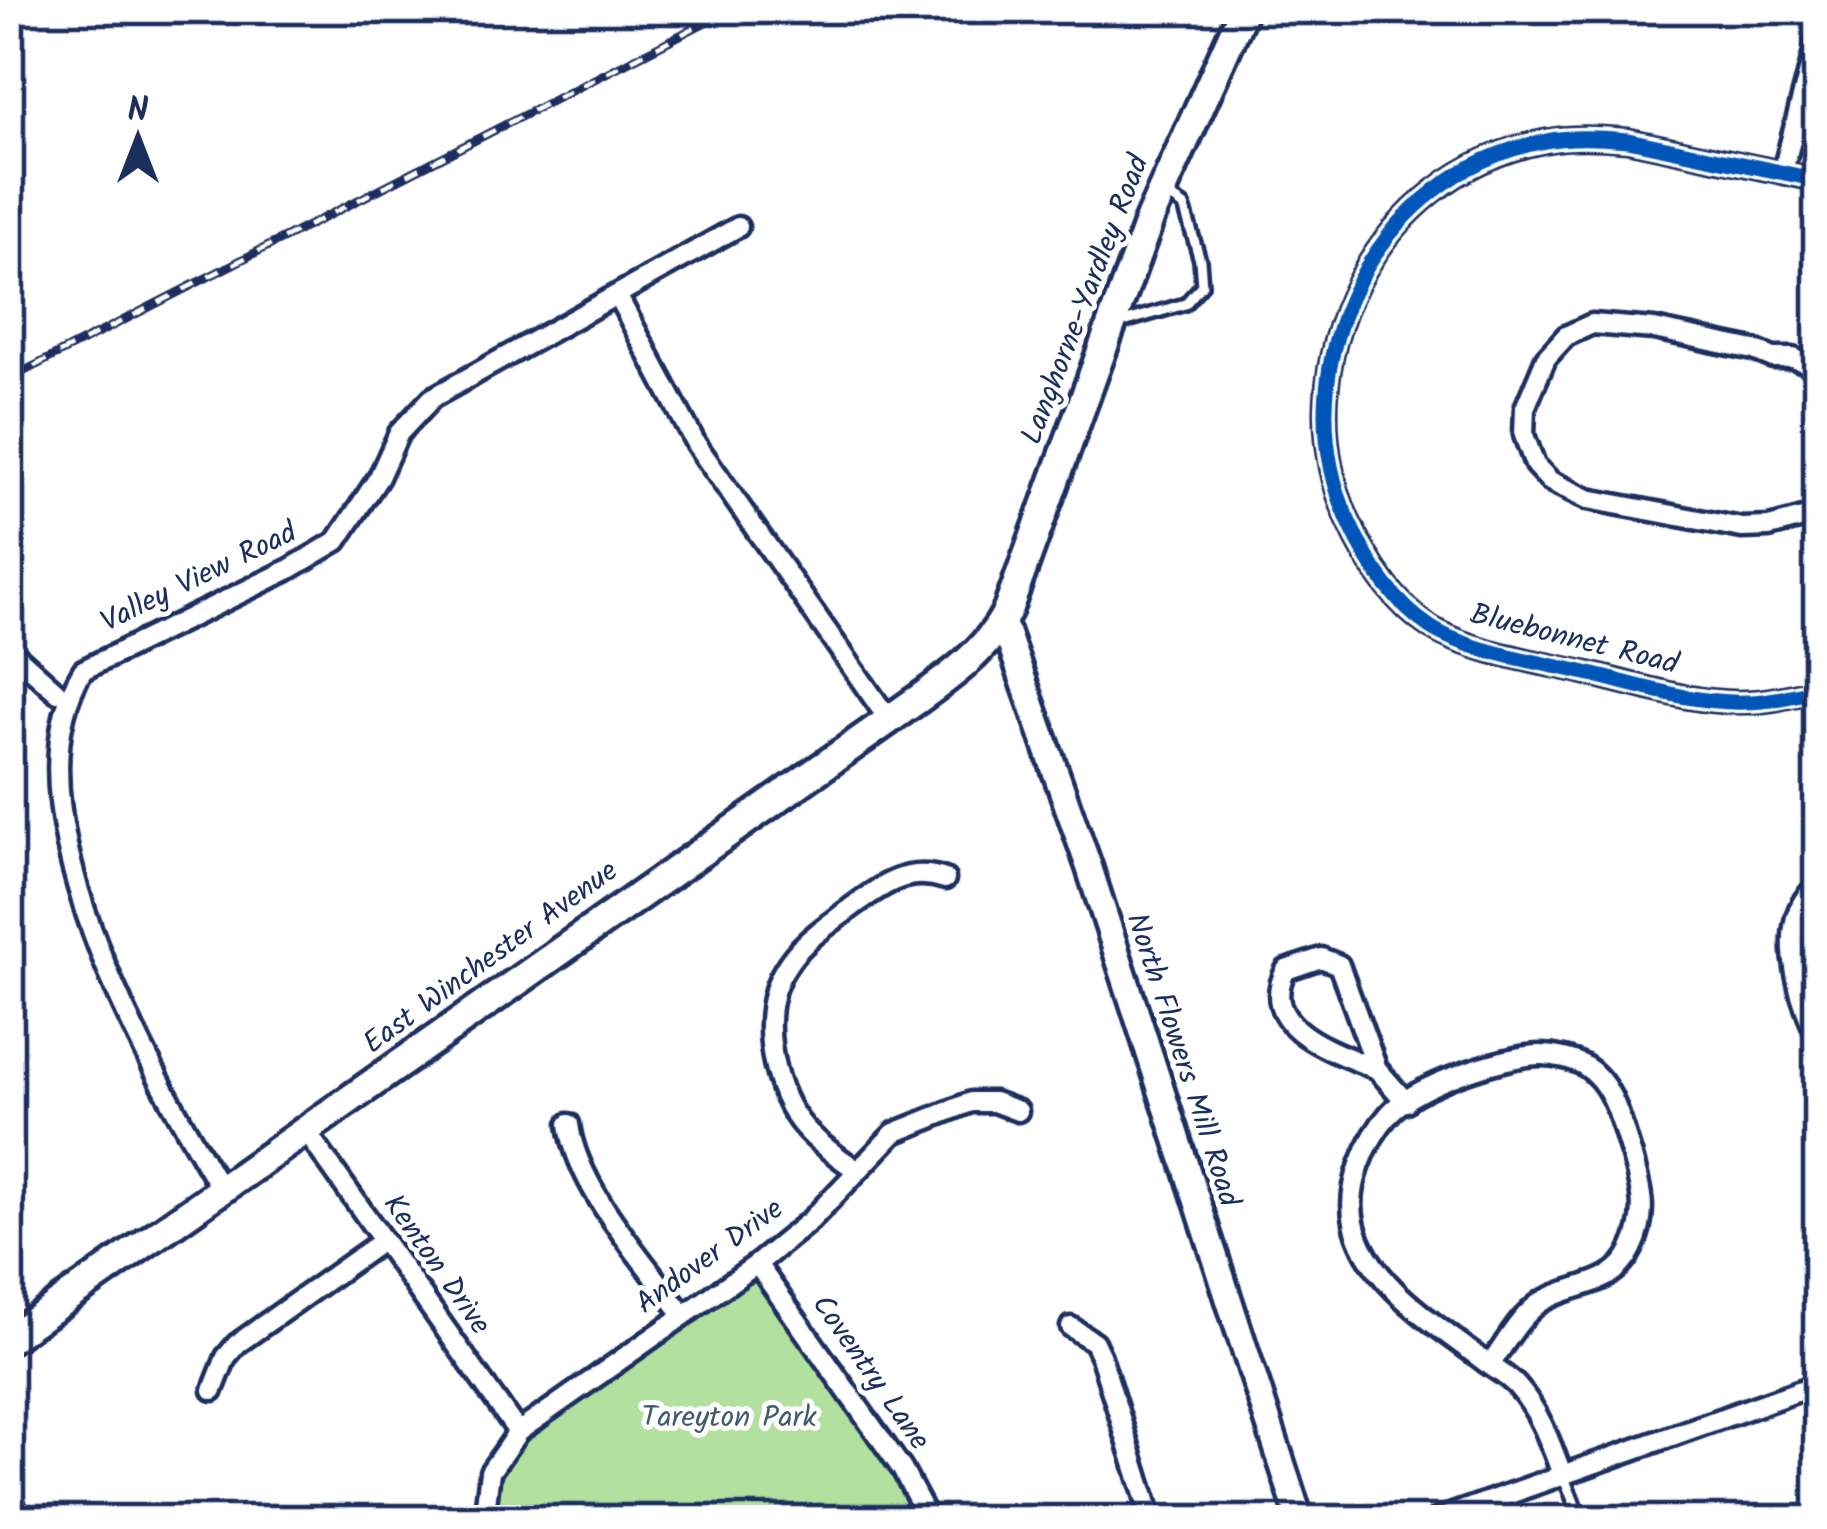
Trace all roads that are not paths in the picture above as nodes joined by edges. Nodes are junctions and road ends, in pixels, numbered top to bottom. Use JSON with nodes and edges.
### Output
{"nodes":[{"id":1,"x":1244,"y":9,"type":"edge"},
{"id":2,"x":1818,"y":37,"type":"edge"},
{"id":3,"x":1783,"y":171,"type":"junction"},
{"id":4,"x":1818,"y":180,"type":"edge"},
{"id":5,"x":1162,"y":191,"type":"junction"},
{"id":6,"x":738,"y":227,"type":"dead end"},
{"id":7,"x":617,"y":295,"type":"junction"},
{"id":8,"x":1108,"y":323,"type":"junction"},
{"id":9,"x":1818,"y":367,"type":"edge"},
{"id":10,"x":1818,"y":514,"type":"edge"},
{"id":11,"x":1002,"y":620,"type":"junction"},
{"id":12,"x":9,"y":649,"type":"edge"},
{"id":13,"x":1818,"y":690,"type":"edge"},
{"id":14,"x":889,"y":720,"type":"junction"},
{"id":15,"x":945,"y":879,"type":"dead end"},
{"id":16,"x":1818,"y":886,"type":"edge"},
{"id":17,"x":101,"y":1009,"type":"dead end"},
{"id":18,"x":1818,"y":1038,"type":"edge"},
{"id":19,"x":1377,"y":1069,"type":"junction"},
{"id":20,"x":1406,"y":1102,"type":"junction"},
{"id":21,"x":1018,"y":1112,"type":"dead end"},
{"id":22,"x":569,"y":1124,"type":"dead end"},
{"id":23,"x":306,"y":1131,"type":"junction"},
{"id":24,"x":856,"y":1170,"type":"junction"},
{"id":25,"x":223,"y":1191,"type":"junction"},
{"id":26,"x":382,"y":1241,"type":"junction"},
{"id":27,"x":757,"y":1264,"type":"junction"},
{"id":28,"x":683,"y":1315,"type":"junction"},
{"id":29,"x":1071,"y":1327,"type":"dead end"},
{"id":30,"x":9,"y":1339,"type":"edge"},
{"id":31,"x":1490,"y":1365,"type":"junction"},
{"id":32,"x":1818,"y":1384,"type":"edge"},
{"id":33,"x":212,"y":1390,"type":"dead end"},
{"id":34,"x":518,"y":1432,"type":"junction"},
{"id":35,"x":1562,"y":1474,"type":"junction"},
{"id":36,"x":9,"y":1489,"type":"edge"},
{"id":37,"x":1508,"y":1495,"type":"junction"},
{"id":38,"x":20,"y":1520,"type":"edge"},
{"id":39,"x":484,"y":1520,"type":"edge"},
{"id":40,"x":929,"y":1520,"type":"edge"},
{"id":41,"x":1152,"y":1520,"type":"edge"},
{"id":42,"x":1300,"y":1520,"type":"edge"},
{"id":43,"x":1436,"y":1520,"type":"edge"},
{"id":44,"x":1471,"y":1520,"type":"edge"},
{"id":45,"x":1581,"y":1520,"type":"edge"}],
"edges":[{"from":1,"to":5,"type":"main road","name":"Langhorne-Yardley Road"},
{"from":2,"to":3,"type":"street"},
{"from":3,"to":4,"type":"street","name":"Bluebonnet Road"},
{"from":3,"to":13,"type":"street","name":"Bluebonnet Road"},
{"from":5,"to":8,"type":"main road","name":"Langhorne-Yardley Road"},
{"from":5,"to":8,"type":"lane"},
{"from":6,"to":7,"type":"street","name":"Valley View Road"},
{"from":7,"to":12,"type":"street","name":"Valley View Road"},
{"from":7,"to":14,"type":"street"},
{"from":8,"to":11,"type":"main road","name":"Langhorne-Yardley Road"},
{"from":9,"to":10,"type":"street"},
{"from":11,"to":14,"type":"main road","name":"East Winchester Avenue"},
{"from":11,"to":42,"type":"street","name":"North Flowers Mill Road"},
{"from":14,"to":23,"type":"main road","name":"East Winchester Avenue"},
{"from":15,"to":24,"type":"street"},
{"from":16,"to":18,"type":"street"},
{"from":17,"to":25,"type":"street"},
{"from":19,"to":19,"type":"street"},
{"from":19,"to":20,"type":"street"},
{"from":20,"to":31,"type":"street"},
{"from":20,"to":31,"type":"street"},
{"from":21,"to":24,"type":"street","name":"Andover Drive"},
{"from":22,"to":28,"type":"street"},
{"from":23,"to":25,"type":"main road","name":"East Winchester Avenue"},
{"from":23,"to":26,"type":"street","name":"Kenton Drive"},
{"from":24,"to":27,"type":"street","name":"Andover Drive"},
{"from":25,"to":30,"type":"main road","name":"East Winchester Avenue"},
{"from":26,"to":33,"type":"street"},
{"from":26,"to":34,"type":"street","name":"Kenton Drive"},
{"from":27,"to":28,"type":"street","name":"Andover Drive"},
{"from":27,"to":40,"type":"street","name":"Coventry Lane"},
{"from":28,"to":34,"type":"street","name":"Andover Drive"},
{"from":29,"to":41,"type":"street"},
{"from":31,"to":35,"type":"street"},
{"from":32,"to":35,"type":"street"},
{"from":34,"to":39,"type":"street","name":"Andover Drive"},
{"from":35,"to":37,"type":"street"},
{"from":35,"to":45,"type":"lane"},
{"from":36,"to":38,"type":"street"},
{"from":37,"to":43,"type":"street"},
{"from":37,"to":44,"type":"street"}]}
